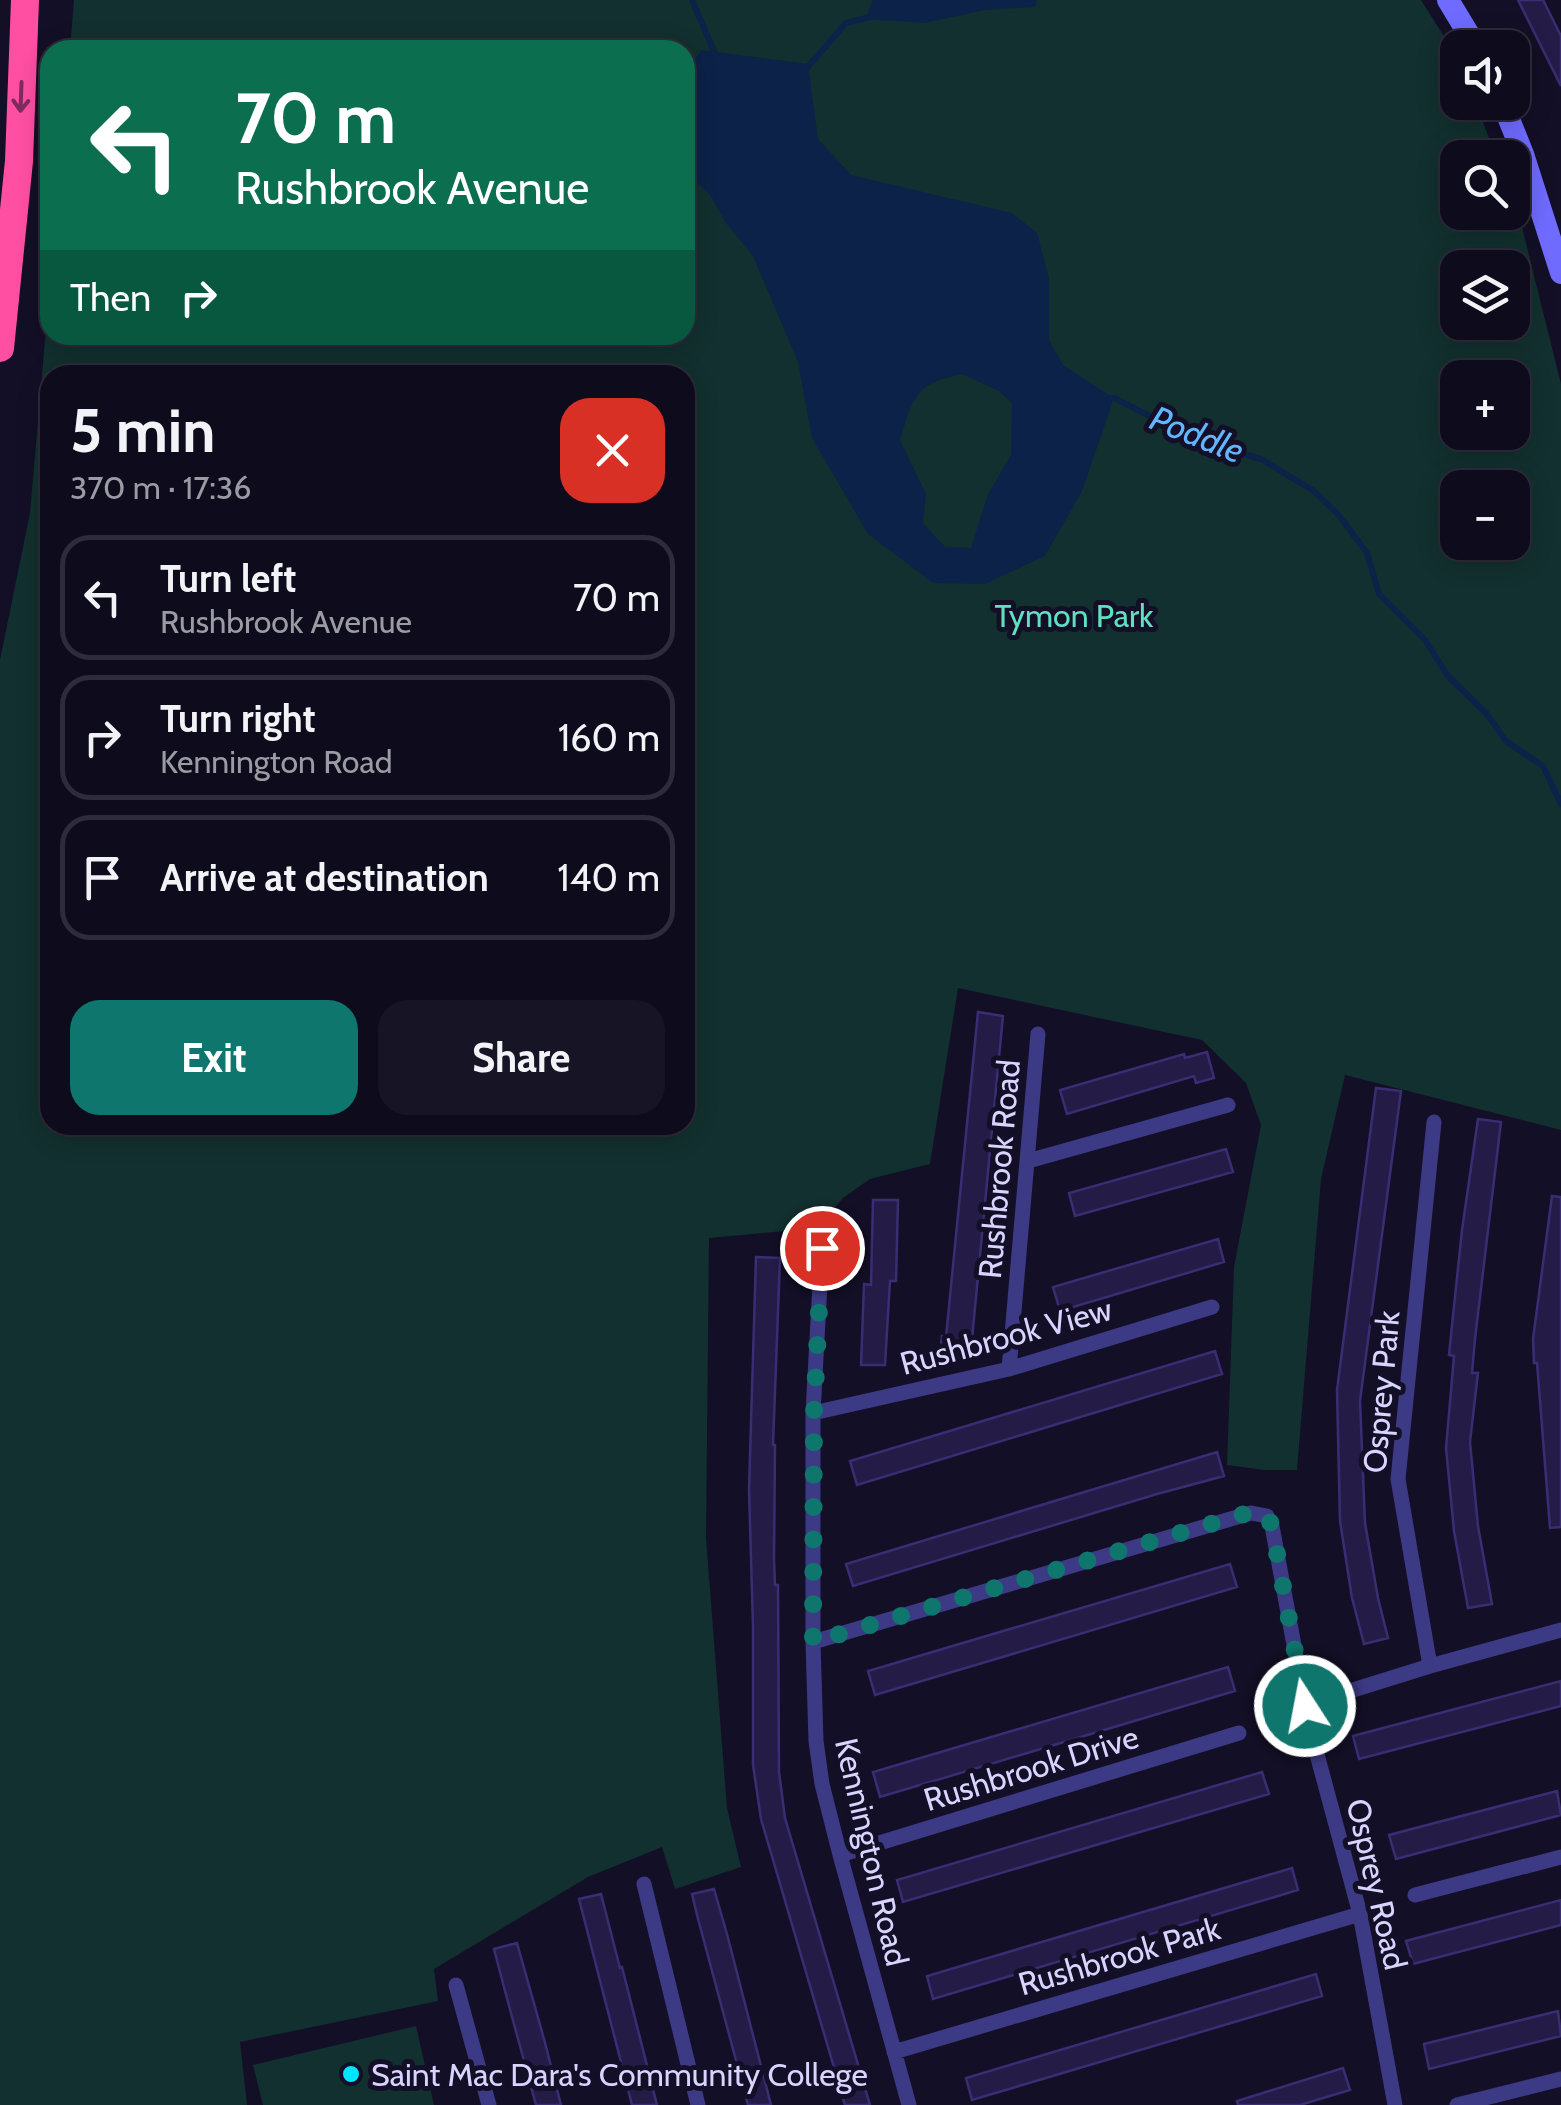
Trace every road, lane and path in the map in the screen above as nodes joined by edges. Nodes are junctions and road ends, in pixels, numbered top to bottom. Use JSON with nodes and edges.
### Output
{"nodes":[{"id":1,"x":25,"y":0,"type":"edge"},
{"id":2,"x":1448,"y":0,"type":"edge"},
{"id":3,"x":1466,"y":30,"type":"edge"},
{"id":4,"x":1509,"y":120,"type":"edge"},
{"id":5,"x":1561,"y":274,"type":"edge"},
{"id":6,"x":0,"y":348,"type":"edge"},
{"id":7,"x":1038,"y":1034,"type":"dead end"},
{"id":8,"x":1228,"y":1105,"type":"dead end"},
{"id":9,"x":1434,"y":1122,"type":"dead end"},
{"id":10,"x":1028,"y":1161,"type":"junction"},
{"id":11,"x":822,"y":1247,"type":"dead end"},
{"id":12,"x":1212,"y":1307,"type":"dead end"},
{"id":13,"x":1009,"y":1369,"type":"junction"},
{"id":14,"x":814,"y":1413,"type":"junction"},
{"id":15,"x":1561,"y":1630,"type":"edge"},
{"id":16,"x":813,"y":1642,"type":"junction"},
{"id":17,"x":1430,"y":1666,"type":"junction"},
{"id":18,"x":1305,"y":1706,"type":"junction"},
{"id":19,"x":1239,"y":1733,"type":"dead end"},
{"id":20,"x":840,"y":1856,"type":"junction"},
{"id":21,"x":1561,"y":1857,"type":"edge"},
{"id":22,"x":644,"y":1884,"type":"dead end"},
{"id":23,"x":1414,"y":1895,"type":"dead end"},
{"id":24,"x":1360,"y":1914,"type":"junction"},
{"id":25,"x":456,"y":1986,"type":"dead end"},
{"id":26,"x":894,"y":2052,"type":"junction"},
{"id":27,"x":1561,"y":2079,"type":"edge"},
{"id":28,"x":489,"y":2105,"type":"edge"},
{"id":29,"x":698,"y":2105,"type":"edge"},
{"id":30,"x":910,"y":2105,"type":"edge"},
{"id":31,"x":1395,"y":2105,"type":"edge"},
{"id":32,"x":1456,"y":2105,"type":"edge"}],
"edges":[{"from":1,"to":6,"type":"highway","one_way":true},
{"from":2,"to":3,"type":"street"},
{"from":4,"to":5,"type":"street"},
{"from":7,"to":10,"type":"street","name":"Rushbrook Road"},
{"from":8,"to":10,"type":"street"},
{"from":9,"to":17,"type":"street","name":"Osprey Park"},
{"from":10,"to":13,"type":"street","name":"Rushbrook Road"},
{"from":11,"to":14,"type":"street","name":"Kennington Road"},
{"from":12,"to":13,"type":"street","name":"Rushbrook View"},
{"from":13,"to":14,"type":"street","name":"Rushbrook View"},
{"from":14,"to":16,"type":"street","name":"Kennington Road"},
{"from":15,"to":17,"type":"street"},
{"from":16,"to":18,"type":"street","name":"Osprey Road"},
{"from":16,"to":20,"type":"street","name":"Kennington Road"},
{"from":17,"to":18,"type":"street"},
{"from":18,"to":24,"type":"street","name":"Osprey Road"},
{"from":19,"to":20,"type":"street","name":"Rushbrook Drive"},
{"from":20,"to":26,"type":"street","name":"Kennington Road"},
{"from":21,"to":23,"type":"street"},
{"from":22,"to":29,"type":"street"},
{"from":24,"to":26,"type":"street","name":"Rushbrook Park"},
{"from":24,"to":31,"type":"street","name":"Osprey Road"},
{"from":25,"to":28,"type":"street"},
{"from":26,"to":30,"type":"street","name":"Kennington Road"},
{"from":27,"to":32,"type":"street"}]}
